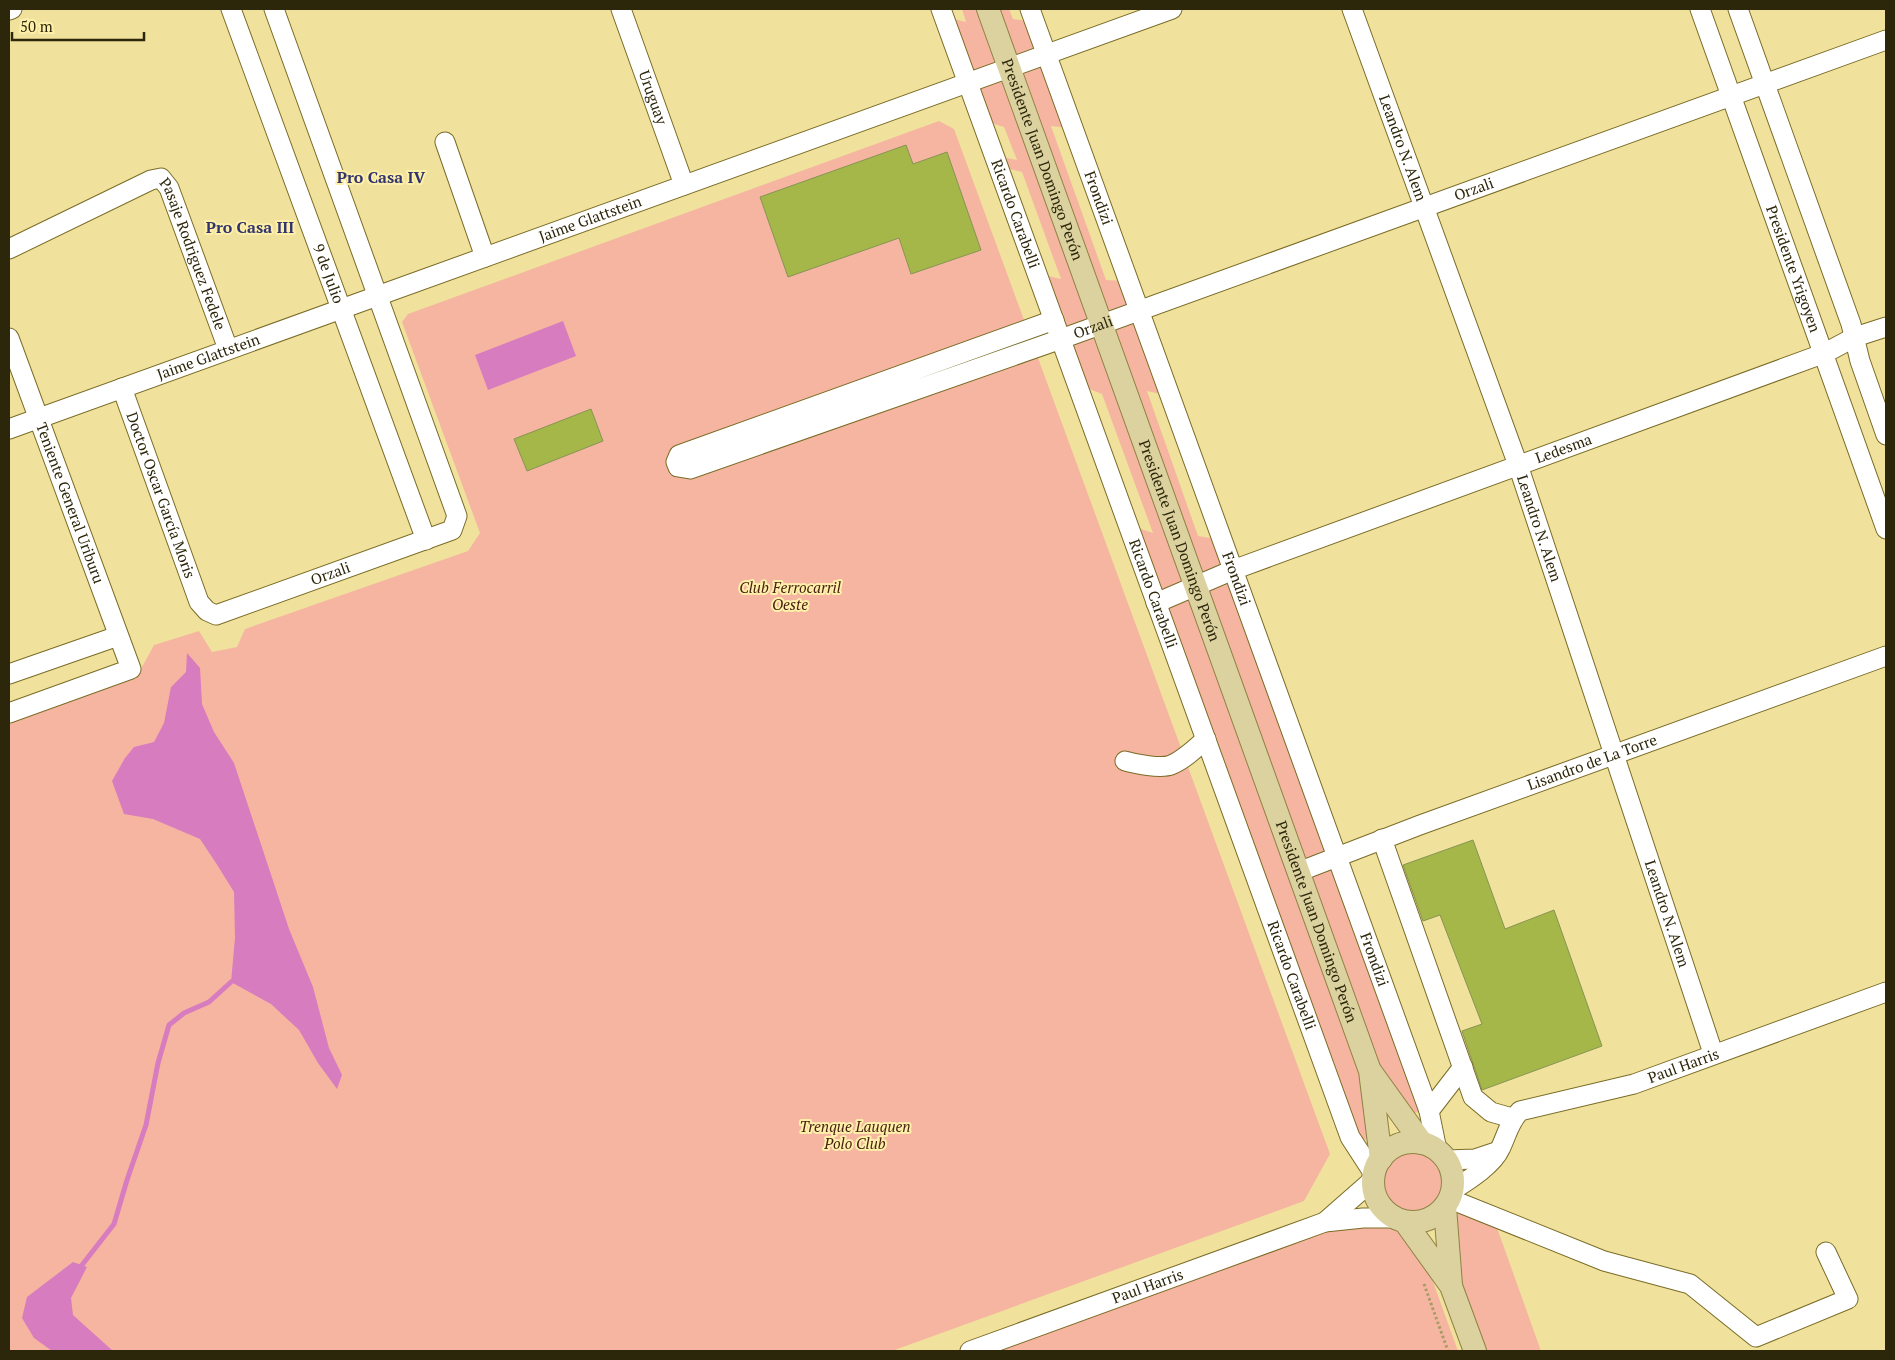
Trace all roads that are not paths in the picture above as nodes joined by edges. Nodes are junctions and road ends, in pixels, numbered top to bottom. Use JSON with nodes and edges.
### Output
{"nodes":[{"id":1,"x":231,"y":9,"type":"edge"},
{"id":2,"x":274,"y":9,"type":"edge"},
{"id":3,"x":621,"y":9,"type":"edge"},
{"id":4,"x":941,"y":9,"type":"edge"},
{"id":5,"x":988,"y":9,"type":"edge"},
{"id":6,"x":1030,"y":9,"type":"edge"},
{"id":7,"x":1172,"y":9,"type":"edge"},
{"id":8,"x":1352,"y":9,"type":"edge"},
{"id":9,"x":1700,"y":9,"type":"edge"},
{"id":10,"x":1738,"y":9,"type":"edge"},
{"id":11,"x":1886,"y":40,"type":"edge"},
{"id":12,"x":1046,"y":54,"type":"junction"},
{"id":13,"x":1009,"y":67,"type":"junction"},
{"id":14,"x":968,"y":82,"type":"junction"},
{"id":15,"x":1765,"y":83,"type":"junction"},
{"id":16,"x":1731,"y":96,"type":"junction"},
{"id":17,"x":445,"y":142,"type":"dead end"},
{"id":18,"x":684,"y":185,"type":"junction"},
{"id":19,"x":1424,"y":207,"type":"junction"},
{"id":20,"x":9,"y":249,"type":"edge"},
{"id":21,"x":485,"y":257,"type":"junction"},
{"id":22,"x":377,"y":296,"type":"junction"},
{"id":23,"x":341,"y":309,"type":"junction"},
{"id":24,"x":1139,"y":310,"type":"junction"},
{"id":25,"x":1054,"y":320,"type":"junction"},
{"id":26,"x":1102,"y":324,"type":"junction"},
{"id":27,"x":1886,"y":327,"type":"edge"},
{"id":28,"x":1855,"y":337,"type":"junction"},
{"id":29,"x":9,"y":338,"type":"edge"},
{"id":30,"x":1061,"y":338,"type":"junction"},
{"id":31,"x":228,"y":349,"type":"junction"},
{"id":32,"x":1825,"y":353,"type":"junction"},
{"id":33,"x":122,"y":388,"type":"junction"},
{"id":34,"x":38,"y":418,"type":"junction"},
{"id":35,"x":9,"y":429,"type":"edge"},
{"id":36,"x":1886,"y":435,"type":"edge"},
{"id":37,"x":1518,"y":465,"type":"junction"},
{"id":38,"x":1886,"y":529,"type":"edge"},
{"id":39,"x":426,"y":540,"type":"junction"},
{"id":40,"x":1233,"y":570,"type":"junction"},
{"id":41,"x":1196,"y":586,"type":"junction"},
{"id":42,"x":199,"y":602,"type":"joint"},
{"id":43,"x":1156,"y":603,"type":"junction"},
{"id":44,"x":118,"y":636,"type":"junction"},
{"id":45,"x":1886,"y":656,"type":"edge"},
{"id":46,"x":9,"y":674,"type":"edge"},
{"id":47,"x":9,"y":713,"type":"edge"},
{"id":48,"x":1206,"y":739,"type":"junction"},
{"id":49,"x":1614,"y":755,"type":"junction"},
{"id":50,"x":1125,"y":761,"type":"dead end"},
{"id":51,"x":1382,"y":840,"type":"junction"},
{"id":52,"x":1337,"y":857,"type":"junction"},
{"id":53,"x":1298,"y":872,"type":"junction"},
{"id":54,"x":1886,"y":992,"type":"edge"},
{"id":55,"x":1714,"y":1053,"type":"junction"},
{"id":56,"x":1463,"y":1067,"type":"junction"},
{"id":57,"x":1370,"y":1071,"type":"junction"},
{"id":58,"x":1428,"y":1111,"type":"junction"},
{"id":59,"x":1512,"y":1118,"type":"junction"},
{"id":60,"x":1435,"y":1151,"type":"junction"},
{"id":61,"x":1499,"y":1151,"type":"junction"},
{"id":62,"x":1376,"y":1171,"type":"junction"},
{"id":63,"x":1449,"y":1199,"type":"junction"},
{"id":64,"x":1400,"y":1220,"type":"junction"},
{"id":65,"x":1325,"y":1222,"type":"junction"},
{"id":66,"x":1826,"y":1252,"type":"dead end"},
{"id":67,"x":1451,"y":1286,"type":"junction"},
{"id":68,"x":970,"y":1351,"type":"edge"},
{"id":69,"x":1475,"y":1351,"type":"edge"}],
"edges":[{"from":1,"to":23,"type":"street","name":"9 de Julio"},
{"from":2,"to":22,"type":"street"},
{"from":3,"to":18,"type":"street","name":"Uruguay"},
{"from":4,"to":14,"type":"street","name":"Ricardo Carabelli"},
{"from":5,"to":13,"type":"main road","name":"Presidente Juan Domingo Perón"},
{"from":6,"to":12,"type":"street","name":"Frondizi"},
{"from":7,"to":12,"type":"street","name":"Jaime Glattstein"},
{"from":8,"to":19,"type":"street","name":"Leandro N. Alem"},
{"from":9,"to":16,"type":"street","name":"Presidente Yrigoyen"},
{"from":10,"to":15,"type":"street"},
{"from":11,"to":15,"type":"street","name":"Orzali"},
{"from":12,"to":13,"type":"street","name":"Jaime Glattstein"},
{"from":12,"to":24,"type":"street","name":"Frondizi"},
{"from":13,"to":14,"type":"street","name":"Jaime Glattstein"},
{"from":13,"to":26,"type":"main road","name":"Presidente Juan Domingo Perón"},
{"from":14,"to":18,"type":"street","name":"Jaime Glattstein"},
{"from":14,"to":25,"type":"street","name":"Ricardo Carabelli"},
{"from":15,"to":16,"type":"street","name":"Orzali"},
{"from":15,"to":28,"type":"street"},
{"from":16,"to":19,"type":"street","name":"Orzali"},
{"from":16,"to":32,"type":"street","name":"Presidente Yrigoyen"},
{"from":17,"to":21,"type":"street"},
{"from":18,"to":21,"type":"street","name":"Jaime Glattstein"},
{"from":19,"to":24,"type":"street","name":"Orzali"},
{"from":19,"to":37,"type":"street","name":"Leandro N. Alem"},
{"from":20,"to":31,"type":"street","name":"Pasaje Rodriguez Fedele"},
{"from":21,"to":22,"type":"street","name":"Jaime Glattstein"},
{"from":22,"to":23,"type":"street","name":"Jaime Glattstein"},
{"from":22,"to":39,"type":"street","name":"Orzali"},
{"from":23,"to":31,"type":"street","name":"Jaime Glattstein"},
{"from":23,"to":39,"type":"street","name":"9 de Julio"},
{"from":24,"to":26,"type":"street","name":"Orzali"},
{"from":24,"to":40,"type":"street","name":"Frondizi"},
{"from":25,"to":30,"type":"street","name":"Ricardo Carabelli"},
{"from":25,"to":30,"type":"street","name":"Orzali"},
{"from":26,"to":30,"type":"street","name":"Orzali"},
{"from":26,"to":41,"type":"main road","name":"Presidente Juan Domingo Perón"},
{"from":27,"to":28,"type":"street","name":"Ledesma"},
{"from":28,"to":32,"type":"street","name":"Ledesma"},
{"from":28,"to":36,"type":"street"},
{"from":29,"to":34,"type":"street","name":"Teniente General Uriburu"},
{"from":30,"to":43,"type":"street","name":"Ricardo Carabelli"},
{"from":31,"to":33,"type":"street","name":"Jaime Glattstein"},
{"from":32,"to":37,"type":"street","name":"Ledesma"},
{"from":32,"to":38,"type":"street","name":"Presidente Yrigoyen"},
{"from":33,"to":34,"type":"street","name":"Jaime Glattstein"},
{"from":33,"to":42,"type":"street","name":"Doctor Oscar García Moris"},
{"from":34,"to":35,"type":"street","name":"Jaime Glattstein"},
{"from":34,"to":44,"type":"street","name":"Teniente General Uriburu"},
{"from":37,"to":40,"type":"street","name":"Ledesma"},
{"from":37,"to":49,"type":"street","name":"Leandro N. Alem"},
{"from":39,"to":42,"type":"street","name":"Orzali"},
{"from":40,"to":41,"type":"street","name":"Ledesma"},
{"from":40,"to":52,"type":"street","name":"Frondizi"},
{"from":41,"to":43,"type":"street","name":"Ledesma"},
{"from":41,"to":53,"type":"main road","name":"Presidente Juan Domingo Perón"},
{"from":43,"to":48,"type":"street","name":"Ricardo Carabelli"},
{"from":44,"to":46,"type":"street"},
{"from":44,"to":47,"type":"street","name":"Teniente General Uriburu"},
{"from":45,"to":49,"type":"street","name":"Lisandro de La Torre"},
{"from":48,"to":50,"type":"street"},
{"from":48,"to":62,"type":"street","name":"Ricardo Carabelli"},
{"from":49,"to":51,"type":"street","name":"Lisandro de La Torre"},
{"from":49,"to":55,"type":"street","name":"Leandro N. Alem"},
{"from":51,"to":52,"type":"street","name":"Lisandro de La Torre"},
{"from":51,"to":56,"type":"street"},
{"from":52,"to":53,"type":"street","name":"Lisandro de La Torre"},
{"from":52,"to":58,"type":"street","name":"Frondizi"},
{"from":53,"to":57,"type":"main road","name":"Presidente Juan Domingo Perón"},
{"from":54,"to":55,"type":"street","name":"Paul Harris"},
{"from":55,"to":59,"type":"street","name":"Paul Harris"},
{"from":56,"to":58,"type":"street"},
{"from":56,"to":59,"type":"street"},
{"from":57,"to":60,"type":"main road","name":"Presidente Juan Domingo Perón"},
{"from":57,"to":62,"type":"main road","name":"Presidente Juan Domingo Perón"},
{"from":58,"to":60,"type":"street","name":"Frondizi"},
{"from":59,"to":61,"type":"street"},
{"from":60,"to":61,"type":"street"},
{"from":60,"to":62,"type":"main road"},
{"from":60,"to":63,"type":"main road"},
{"from":61,"to":63,"type":"street"},
{"from":62,"to":64,"type":"main road"},
{"from":62,"to":65,"type":"street","name":"Paul Harris"},
{"from":63,"to":64,"type":"main road"},
{"from":63,"to":66,"type":"street"},
{"from":63,"to":67,"type":"main road"},
{"from":64,"to":65,"type":"street","name":"Paul Harris"},
{"from":64,"to":67,"type":"main road"},
{"from":65,"to":68,"type":"street","name":"Paul Harris"},
{"from":67,"to":69,"type":"main road"}]}
